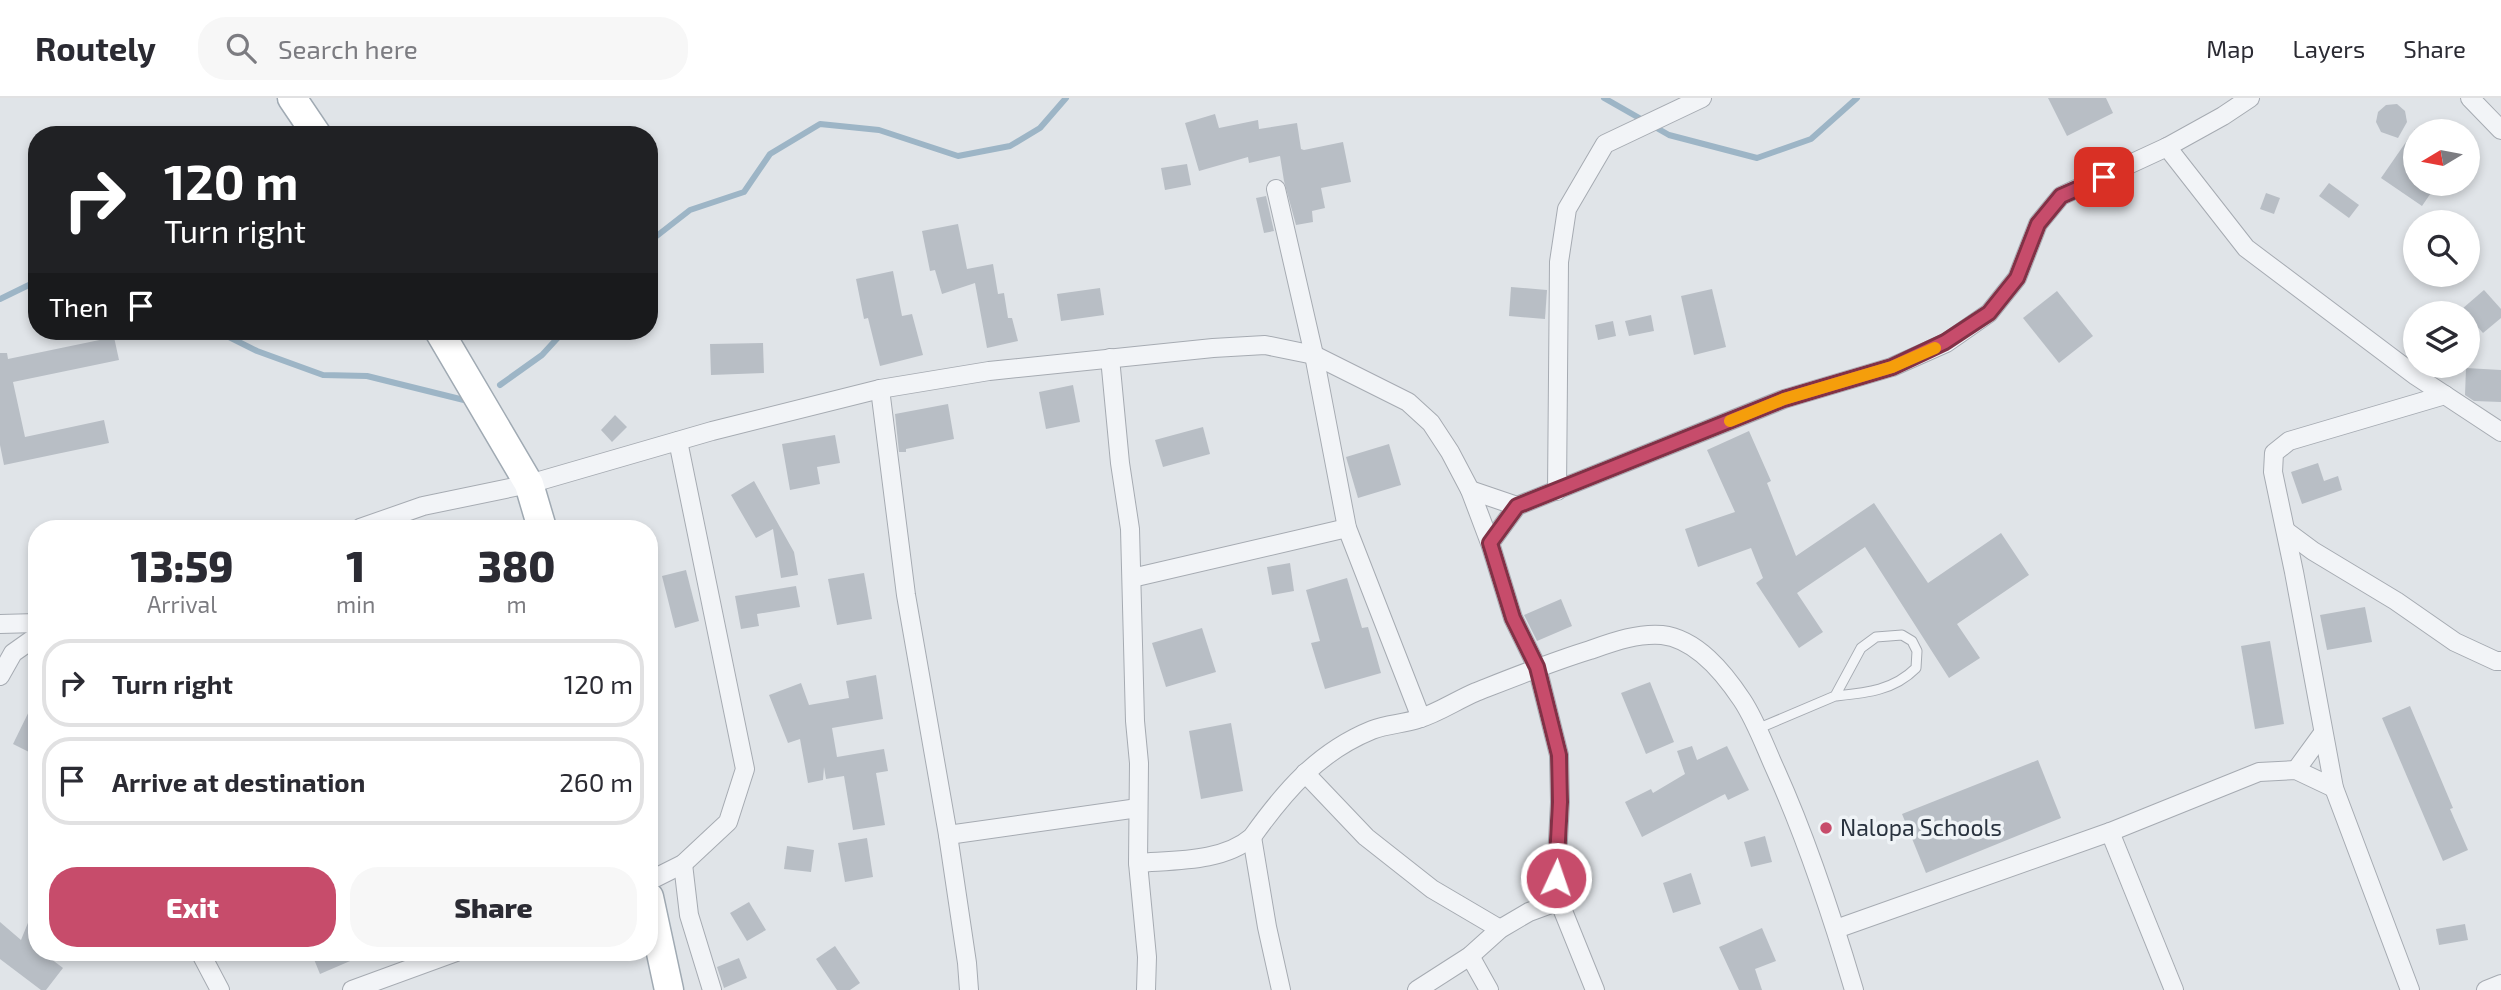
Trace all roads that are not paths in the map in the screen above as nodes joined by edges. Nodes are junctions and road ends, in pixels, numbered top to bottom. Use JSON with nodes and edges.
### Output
{"nodes":[{"id":1,"x":292,"y":98,"type":"edge"},
{"id":2,"x":1702,"y":98,"type":"edge"},
{"id":3,"x":2250,"y":98,"type":"edge"},
{"id":4,"x":2470,"y":98,"type":"edge"},
{"id":5,"x":311,"y":126,"type":"edge"},
{"id":6,"x":2501,"y":130,"type":"edge"},
{"id":7,"x":2167,"y":147,"type":"junction"},
{"id":8,"x":1276,"y":189,"type":"dead end"},
{"id":9,"x":444,"y":340,"type":"edge"},
{"id":10,"x":1314,"y":355,"type":"junction"},
{"id":11,"x":1110,"y":358,"type":"junction"},
{"id":12,"x":880,"y":389,"type":"junction"},
{"id":13,"x":2445,"y":395,"type":"junction"},
{"id":14,"x":2501,"y":432,"type":"edge"},
{"id":15,"x":678,"y":440,"type":"junction"},
{"id":16,"x":529,"y":484,"type":"junction"},
{"id":17,"x":1470,"y":490,"type":"junction"},
{"id":18,"x":1557,"y":491,"type":"junction"},
{"id":19,"x":1517,"y":506,"type":"junction"},
{"id":20,"x":383,"y":520,"type":"edge"},
{"id":21,"x":540,"y":520,"type":"edge"},
{"id":22,"x":1347,"y":528,"type":"junction"},
{"id":23,"x":2286,"y":531,"type":"junction"},
{"id":24,"x":1490,"y":543,"type":"junction"},
{"id":25,"x":1132,"y":578,"type":"junction"},
{"id":26,"x":28,"y":623,"type":"edge"},
{"id":27,"x":0,"y":624,"type":"edge"},
{"id":28,"x":28,"y":642,"type":"edge"},
{"id":29,"x":2501,"y":662,"type":"edge"},
{"id":30,"x":1537,"y":667,"type":"junction"},
{"id":31,"x":0,"y":676,"type":"edge"},
{"id":32,"x":1835,"y":696,"type":"junction"},
{"id":33,"x":1421,"y":718,"type":"junction"},
{"id":34,"x":1757,"y":729,"type":"junction"},
{"id":35,"x":2323,"y":733,"type":"junction"},
{"id":36,"x":2295,"y":770,"type":"junction"},
{"id":37,"x":1305,"y":773,"type":"junction"},
{"id":38,"x":2334,"y":788,"type":"junction"},
{"id":39,"x":1138,"y":807,"type":"junction"},
{"id":40,"x":2110,"y":832,"type":"junction"},
{"id":41,"x":948,"y":835,"type":"junction"},
{"id":42,"x":1252,"y":837,"type":"junction"},
{"id":43,"x":1138,"y":863,"type":"junction"},
{"id":44,"x":682,"y":864,"type":"junction"},
{"id":45,"x":658,"y":876,"type":"edge"},
{"id":46,"x":1559,"y":901,"type":"junction"},
{"id":47,"x":1500,"y":929,"type":"junction"},
{"id":48,"x":1836,"y":929,"type":"junction"},
{"id":49,"x":658,"y":939,"type":"edge"},
{"id":50,"x":1470,"y":956,"type":"junction"},
{"id":51,"x":205,"y":961,"type":"edge"},
{"id":52,"x":431,"y":961,"type":"edge"},
{"id":53,"x":2501,"y":984,"type":"edge"},
{"id":54,"x":220,"y":990,"type":"edge"},
{"id":55,"x":352,"y":990,"type":"edge"},
{"id":56,"x":669,"y":990,"type":"edge"},
{"id":57,"x":712,"y":990,"type":"edge"},
{"id":58,"x":969,"y":990,"type":"edge"},
{"id":59,"x":1146,"y":990,"type":"edge"},
{"id":60,"x":1281,"y":990,"type":"edge"},
{"id":61,"x":1417,"y":990,"type":"edge"},
{"id":62,"x":1489,"y":990,"type":"edge"},
{"id":63,"x":1595,"y":990,"type":"edge"},
{"id":64,"x":1854,"y":990,"type":"edge"},
{"id":65,"x":2174,"y":990,"type":"edge"},
{"id":66,"x":2410,"y":990,"type":"edge"},
{"id":67,"x":2486,"y":990,"type":"edge"}],
"edges":[{"from":1,"to":5,"type":"main road"},
{"from":2,"to":18,"type":"street"},
{"from":3,"to":7,"type":"street"},
{"from":4,"to":6,"type":"street"},
{"from":7,"to":13,"type":"street"},
{"from":7,"to":18,"type":"street"},
{"from":8,"to":10,"type":"street"},
{"from":9,"to":16,"type":"main road"},
{"from":10,"to":11,"type":"street"},
{"from":10,"to":17,"type":"street"},
{"from":10,"to":22,"type":"street"},
{"from":11,"to":12,"type":"street"},
{"from":11,"to":25,"type":"street"},
{"from":12,"to":15,"type":"street"},
{"from":12,"to":41,"type":"street"},
{"from":13,"to":14,"type":"street"},
{"from":13,"to":23,"type":"street"},
{"from":15,"to":16,"type":"street"},
{"from":15,"to":44,"type":"street"},
{"from":16,"to":20,"type":"street"},
{"from":16,"to":21,"type":"main road"},
{"from":17,"to":19,"type":"street"},
{"from":17,"to":24,"type":"street"},
{"from":18,"to":19,"type":"street"},
{"from":19,"to":24,"type":"street"},
{"from":22,"to":25,"type":"street"},
{"from":22,"to":33,"type":"street"},
{"from":23,"to":29,"type":"street"},
{"from":23,"to":35,"type":"street"},
{"from":24,"to":30,"type":"street"},
{"from":25,"to":39,"type":"street"},
{"from":26,"to":27,"type":"street"},
{"from":28,"to":31,"type":"street"},
{"from":30,"to":33,"type":"street"},
{"from":30,"to":34,"type":"street"},
{"from":30,"to":46,"type":"street"},
{"from":32,"to":32,"type":"lane"},
{"from":32,"to":34,"type":"lane"},
{"from":33,"to":37,"type":"street"},
{"from":34,"to":48,"type":"street"},
{"from":35,"to":36,"type":"street"},
{"from":35,"to":38,"type":"street"},
{"from":36,"to":38,"type":"street"},
{"from":36,"to":40,"type":"street"},
{"from":37,"to":42,"type":"street"},
{"from":37,"to":47,"type":"street"},
{"from":38,"to":66,"type":"street"},
{"from":39,"to":41,"type":"street"},
{"from":39,"to":43,"type":"street"},
{"from":40,"to":48,"type":"street"},
{"from":40,"to":65,"type":"street"},
{"from":41,"to":58,"type":"street"},
{"from":42,"to":43,"type":"street"},
{"from":42,"to":60,"type":"street"},
{"from":43,"to":59,"type":"street"},
{"from":44,"to":45,"type":"street"},
{"from":44,"to":57,"type":"street"},
{"from":46,"to":47,"type":"street"},
{"from":46,"to":63,"type":"street"},
{"from":47,"to":50,"type":"street"},
{"from":48,"to":64,"type":"street"},
{"from":49,"to":56,"type":"main road"},
{"from":50,"to":61,"type":"street"},
{"from":50,"to":62,"type":"street"},
{"from":51,"to":54,"type":"street"},
{"from":52,"to":55,"type":"street"},
{"from":53,"to":67,"type":"street"}]}
